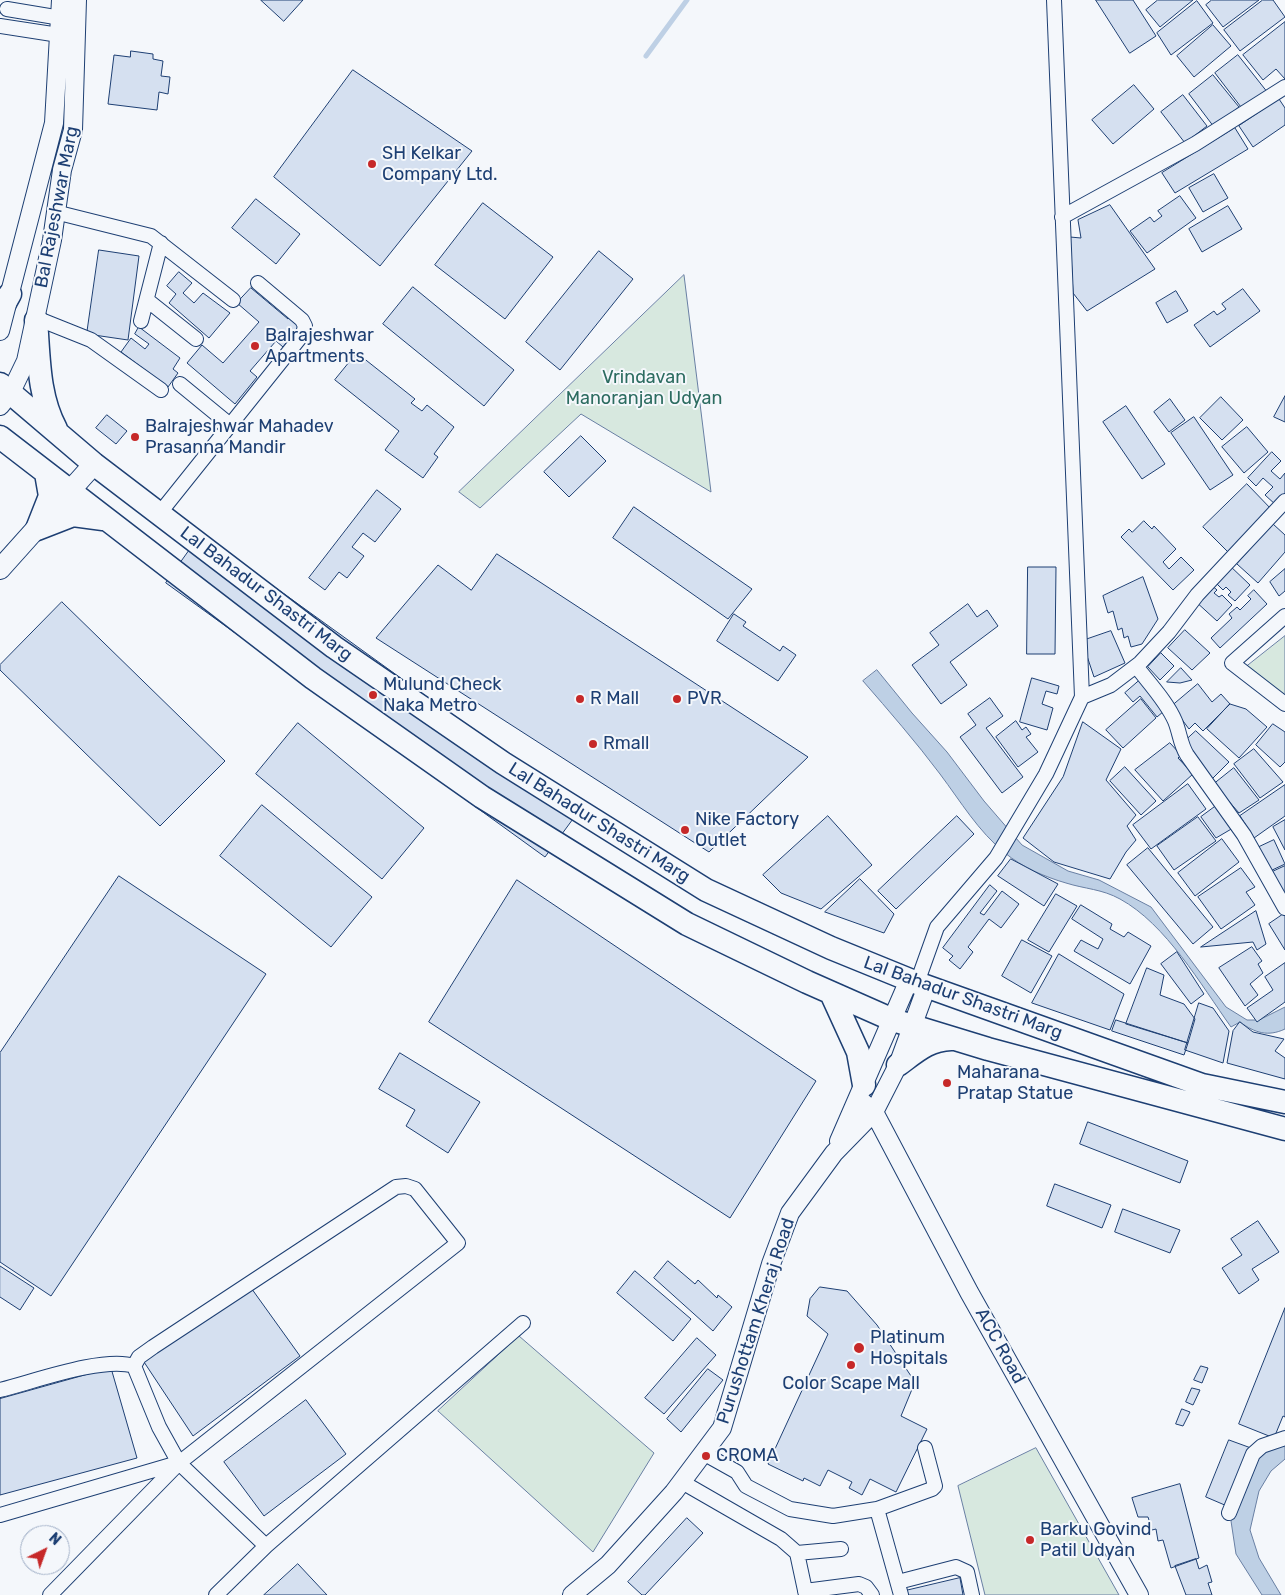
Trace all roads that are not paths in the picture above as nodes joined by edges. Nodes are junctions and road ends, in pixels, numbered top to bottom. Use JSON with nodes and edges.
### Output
{"nodes":[{"id":1,"x":62,"y":0,"type":"edge"},
{"id":2,"x":77,"y":0,"type":"edge"},
{"id":3,"x":1054,"y":0,"type":"edge"},
{"id":4,"x":7,"y":5,"type":"edge"},
{"id":5,"x":3,"y":27,"type":"edge"},
{"id":6,"x":60,"y":27,"type":"junction"},
{"id":7,"x":1285,"y":87,"type":"edge"},
{"id":8,"x":56,"y":212,"type":"junction"},
{"id":9,"x":1062,"y":217,"type":"junction"},
{"id":10,"x":161,"y":243,"type":"junction"},
{"id":11,"x":258,"y":283,"type":"dead end"},
{"id":12,"x":147,"y":300,"type":"junction"},
{"id":13,"x":232,"y":300,"type":"dead end"},
{"id":14,"x":5,"y":303,"type":"edge"},
{"id":15,"x":36,"y":319,"type":"junction"},
{"id":16,"x":141,"y":320,"type":"dead end"},
{"id":17,"x":0,"y":332,"type":"edge"},
{"id":18,"x":196,"y":340,"type":"dead end"},
{"id":19,"x":180,"y":384,"type":"dead end"},
{"id":20,"x":161,"y":390,"type":"dead end"},
{"id":21,"x":4,"y":394,"type":"edge"},
{"id":22,"x":230,"y":425,"type":"junction"},
{"id":23,"x":0,"y":437,"type":"edge"},
{"id":24,"x":60,"y":437,"type":"junction"},
{"id":25,"x":94,"y":464,"type":"junction"},
{"id":26,"x":46,"y":473,"type":"junction"},
{"id":27,"x":71,"y":492,"type":"junction"},
{"id":28,"x":1285,"y":501,"type":"edge"},
{"id":29,"x":159,"y":514,"type":"junction"},
{"id":30,"x":106,"y":520,"type":"junction"},
{"id":31,"x":37,"y":529,"type":"junction"},
{"id":32,"x":0,"y":569,"type":"edge"},
{"id":33,"x":1285,"y":616,"type":"edge"},
{"id":34,"x":1136,"y":666,"type":"junction"},
{"id":35,"x":1082,"y":697,"type":"junction"},
{"id":36,"x":1285,"y":704,"type":"edge"},
{"id":37,"x":1285,"y":908,"type":"edge"},
{"id":38,"x":918,"y":983,"type":"junction"},
{"id":39,"x":832,"y":993,"type":"junction"},
{"id":40,"x":903,"y":1023,"type":"junction"},
{"id":41,"x":955,"y":1039,"type":"junction"},
{"id":42,"x":898,"y":1065,"type":"junction"},
{"id":43,"x":862,"y":1092,"type":"junction"},
{"id":44,"x":1194,"y":1094,"type":"junction"},
{"id":45,"x":1285,"y":1102,"type":"edge"},
{"id":46,"x":874,"y":1112,"type":"junction"},
{"id":47,"x":1285,"y":1129,"type":"edge"},
{"id":48,"x":834,"y":1153,"type":"junction"},
{"id":49,"x":524,"y":1323,"type":"dead end"},
{"id":50,"x":134,"y":1366,"type":"junction"},
{"id":51,"x":0,"y":1390,"type":"edge"},
{"id":52,"x":1285,"y":1438,"type":"edge"},
{"id":53,"x":925,"y":1448,"type":"dead end"},
{"id":54,"x":704,"y":1453,"type":"junction"},
{"id":55,"x":179,"y":1462,"type":"junction"},
{"id":56,"x":682,"y":1482,"type":"junction"},
{"id":57,"x":878,"y":1509,"type":"junction"},
{"id":58,"x":1229,"y":1513,"type":"dead end"},
{"id":59,"x":0,"y":1514,"type":"edge"},
{"id":60,"x":266,"y":1546,"type":"junction"},
{"id":61,"x":842,"y":1549,"type":"dead end"},
{"id":62,"x":797,"y":1553,"type":"junction"},
{"id":63,"x":899,"y":1589,"type":"edge"},
{"id":64,"x":806,"y":1593,"type":"edge"},
{"id":65,"x":50,"y":1595,"type":"edge"},
{"id":66,"x":216,"y":1595,"type":"edge"},
{"id":67,"x":572,"y":1595,"type":"edge"},
{"id":68,"x":872,"y":1595,"type":"edge"},
{"id":69,"x":972,"y":1595,"type":"edge"},
{"id":70,"x":1139,"y":1595,"type":"edge"}],
"edges":[{"from":1,"to":6,"type":"street","name":"Bal Rajeshwar Marg"},
{"from":2,"to":8,"type":"street","name":"Bal Rajeshwar Marg"},
{"from":3,"to":9,"type":"street"},
{"from":4,"to":5,"type":"street"},
{"from":4,"to":6,"type":"street"},
{"from":5,"to":6,"type":"street"},
{"from":6,"to":14,"type":"street","name":"Bal Rajeshwar Marg"},
{"from":7,"to":9,"type":"street"},
{"from":8,"to":10,"type":"street"},
{"from":8,"to":15,"type":"street","name":"Bal Rajeshwar Marg"},
{"from":9,"to":35,"type":"street"},
{"from":10,"to":12,"type":"street"},
{"from":10,"to":13,"type":"street"},
{"from":11,"to":22,"type":"street"},
{"from":12,"to":16,"type":"street"},
{"from":12,"to":18,"type":"street"},
{"from":14,"to":17,"type":"street","name":"Bal Rajeshwar Marg"},
{"from":15,"to":20,"type":"street"},
{"from":15,"to":21,"type":"street","name":"Bal Rajeshwar Marg"},
{"from":15,"to":24,"type":"main road"},
{"from":19,"to":22,"type":"street"},
{"from":21,"to":24,"type":"main road","name":"Lal Bahadur Shastri Marg"},
{"from":22,"to":29,"type":"street"},
{"from":23,"to":26,"type":"main road","name":"Lal Bahadur Shastri Marg"},
{"from":24,"to":25,"type":"main road","name":"Lal Bahadur Shastri Marg"},
{"from":25,"to":27,"type":"main road"},
{"from":25,"to":29,"type":"main road","name":"Lal Bahadur Shastri Marg"},
{"from":26,"to":27,"type":"main road","name":"Lal Bahadur Shastri Marg"},
{"from":26,"to":31,"type":"main road"},
{"from":27,"to":30,"type":"main road","name":"Lal Bahadur Shastri Marg"},
{"from":27,"to":31,"type":"main road"},
{"from":28,"to":34,"type":"street"},
{"from":29,"to":38,"type":"main road","name":"Lal Bahadur Shastri Marg"},
{"from":30,"to":31,"type":"main road"},
{"from":30,"to":39,"type":"main road","name":"Lal Bahadur Shastri Marg"},
{"from":31,"to":32,"type":"main road"},
{"from":33,"to":36,"type":"street"},
{"from":34,"to":35,"type":"street"},
{"from":34,"to":37,"type":"street"},
{"from":35,"to":38,"type":"street"},
{"from":38,"to":40,"type":"street"},
{"from":38,"to":44,"type":"main road","name":"Lal Bahadur Shastri Marg"},
{"from":39,"to":40,"type":"main road","name":"Lal Bahadur Shastri Marg"},
{"from":39,"to":43,"type":"main road"},
{"from":40,"to":41,"type":"main road","name":"Lal Bahadur Shastri Marg"},
{"from":40,"to":42,"type":"street"},
{"from":40,"to":43,"type":"street"},
{"from":41,"to":42,"type":"main road"},
{"from":41,"to":44,"type":"main road","name":"Lal Bahadur Shastri Marg"},
{"from":42,"to":46,"type":"street"},
{"from":43,"to":46,"type":"street","name":"ACC Road"},
{"from":43,"to":48,"type":"street"},
{"from":44,"to":45,"type":"main road","name":"Lal Bahadur Shastri Marg"},
{"from":44,"to":47,"type":"main road","name":"Lal Bahadur Shastri Marg"},
{"from":46,"to":48,"type":"street"},
{"from":46,"to":70,"type":"street","name":"ACC Road"},
{"from":48,"to":54,"type":"street","name":"Purushottam Kheraj Road"},
{"from":49,"to":60,"type":"street"},
{"from":50,"to":51,"type":"street"},
{"from":50,"to":55,"type":"street"},
{"from":50,"to":55,"type":"street"},
{"from":52,"to":58,"type":"street"},
{"from":53,"to":57,"type":"street"},
{"from":54,"to":56,"type":"street","name":"Purushottam Kheraj Road"},
{"from":54,"to":57,"type":"street"},
{"from":55,"to":59,"type":"street"},
{"from":55,"to":60,"type":"street"},
{"from":55,"to":65,"type":"street"},
{"from":56,"to":62,"type":"street"},
{"from":56,"to":67,"type":"street","name":"Purushottam Kheraj Road"},
{"from":57,"to":63,"type":"street"},
{"from":60,"to":66,"type":"street"},
{"from":61,"to":62,"type":"street"},
{"from":62,"to":64,"type":"street"},
{"from":63,"to":69,"type":"street"},
{"from":64,"to":68,"type":"street"}]}
